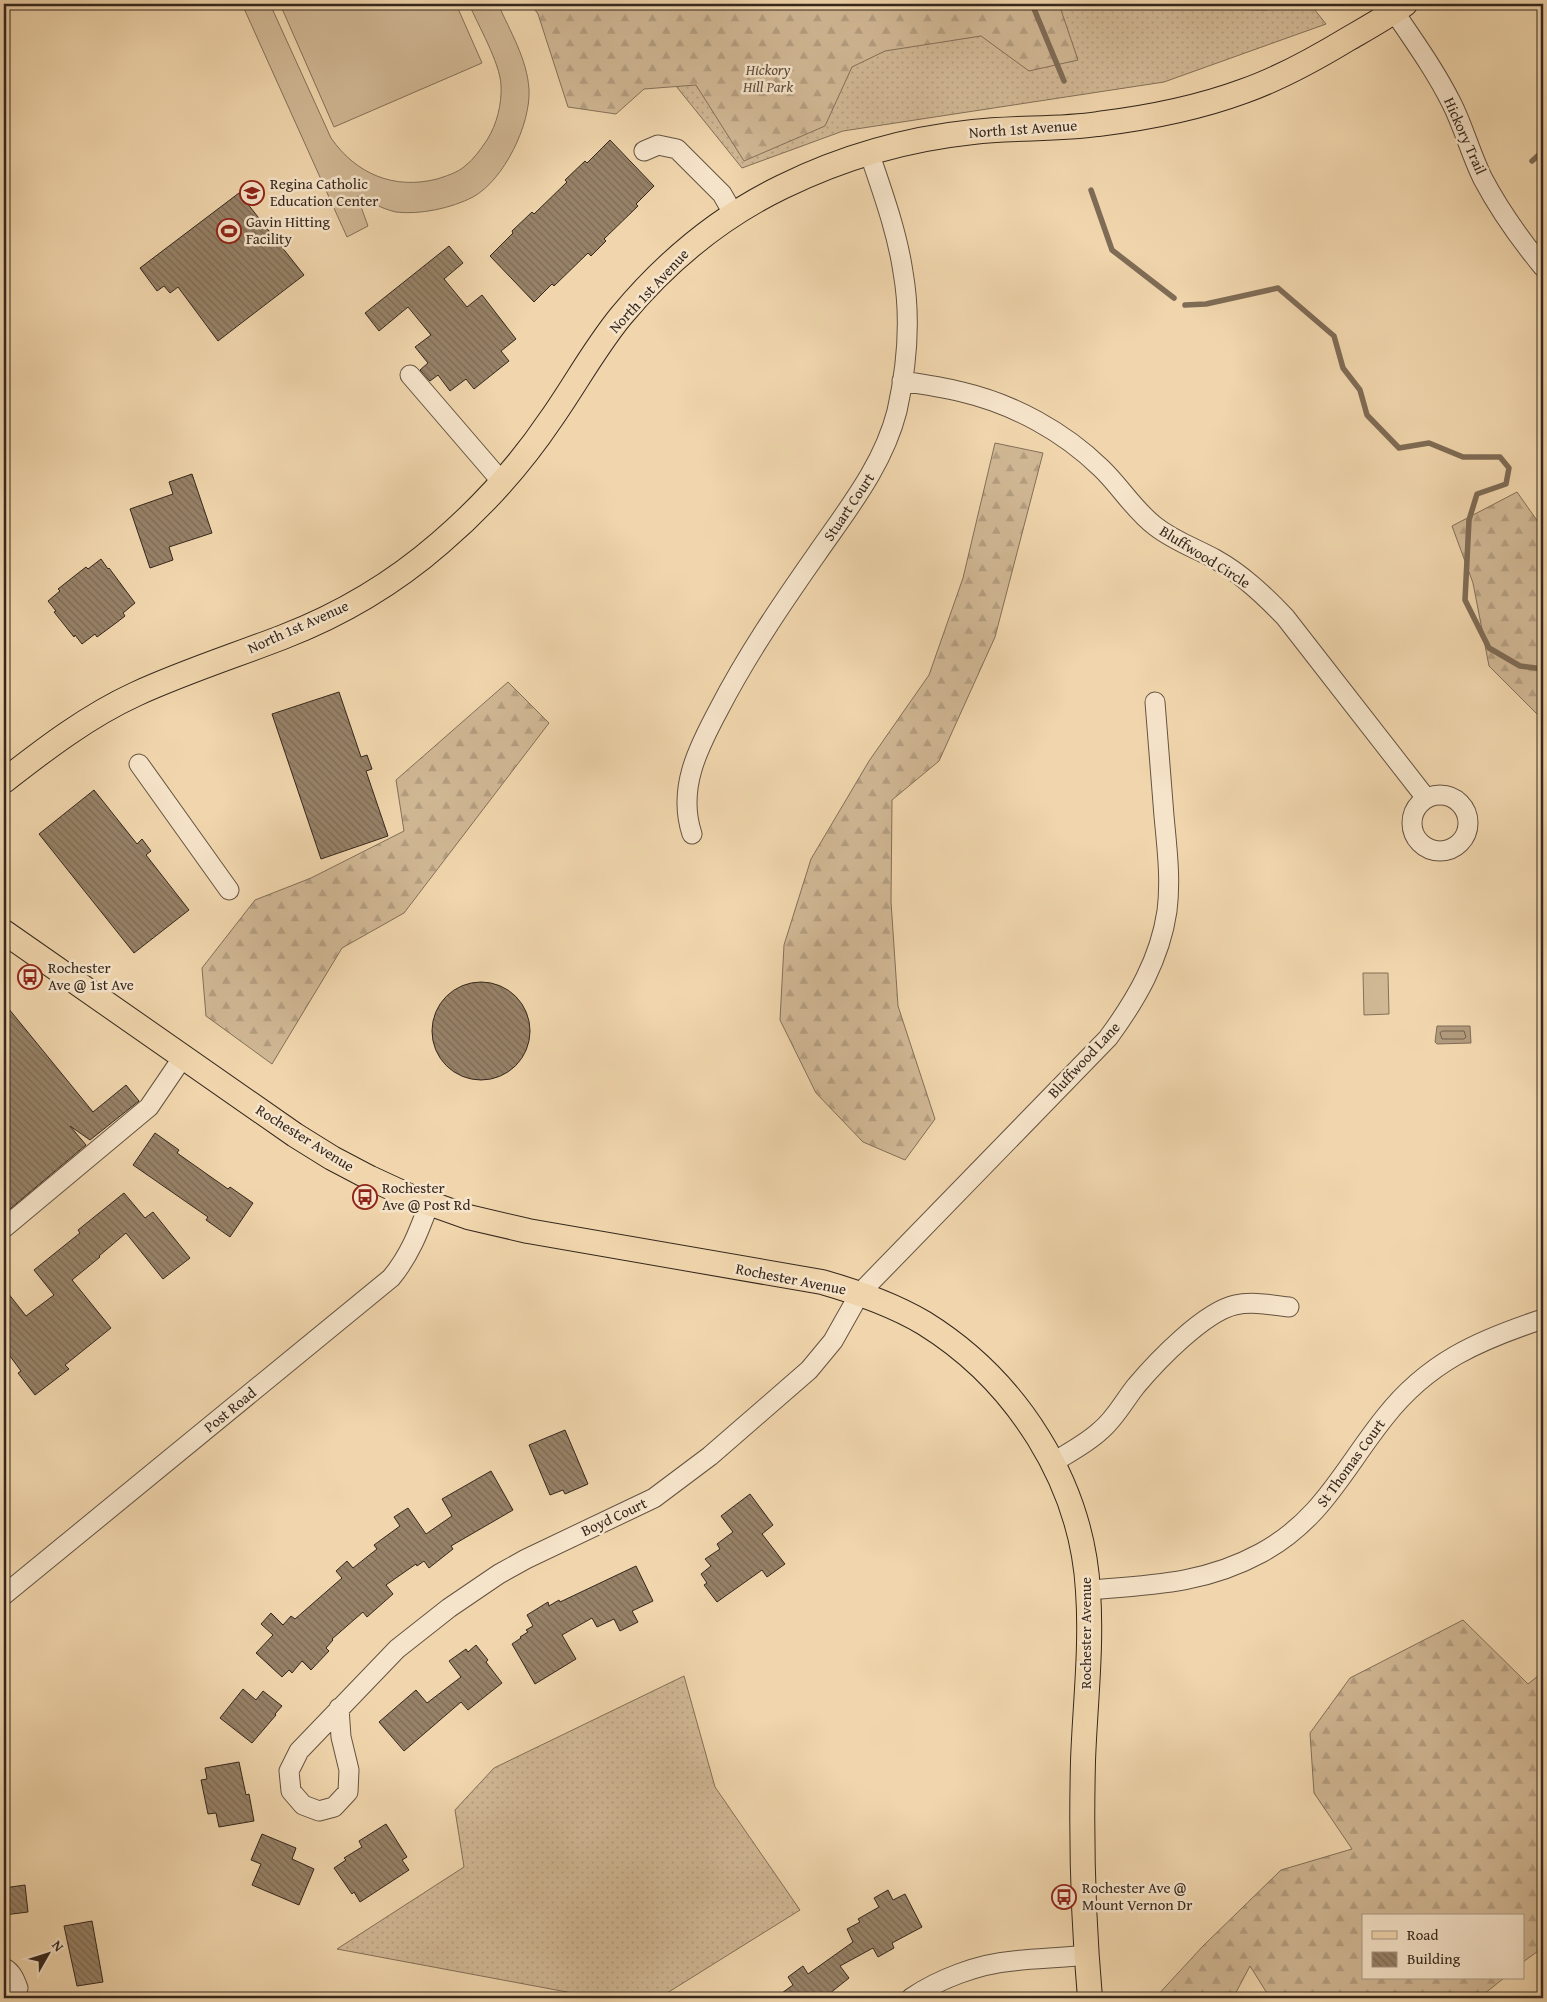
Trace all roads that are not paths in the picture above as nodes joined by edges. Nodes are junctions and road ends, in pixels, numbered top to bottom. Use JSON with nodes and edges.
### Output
{"nodes":[{"id":1,"x":1396,"y":6,"type":"edge"},
{"id":2,"x":644,"y":151,"type":"dead end"},
{"id":3,"x":869,"y":152,"type":"junction"},
{"id":4,"x":734,"y":214,"type":"junction"},
{"id":5,"x":1543,"y":267,"type":"edge"},
{"id":6,"x":410,"y":375,"type":"dead end"},
{"id":7,"x":902,"y":381,"type":"junction"},
{"id":8,"x":502,"y":482,"type":"junction"},
{"id":9,"x":1155,"y":702,"type":"dead end"},
{"id":10,"x":139,"y":764,"type":"dead end"},
{"id":11,"x":4,"y":781,"type":"edge"},
{"id":12,"x":1426,"y":798,"type":"dead end"},
{"id":13,"x":692,"y":834,"type":"dead end"},
{"id":14,"x":229,"y":890,"type":"dead end"},
{"id":15,"x":4,"y":932,"type":"edge"},
{"id":16,"x":183,"y":1057,"type":"junction"},
{"id":17,"x":430,"y":1204,"type":"junction"},
{"id":18,"x":4,"y":1228,"type":"edge"},
{"id":19,"x":860,"y":1293,"type":"junction"},
{"id":20,"x":1289,"y":1307,"type":"dead end"},
{"id":21,"x":1543,"y":1319,"type":"edge"},
{"id":22,"x":1052,"y":1462,"type":"junction"},
{"id":23,"x":1088,"y":1590,"type":"junction"},
{"id":24,"x":4,"y":1596,"type":"edge"},
{"id":25,"x":339,"y":1708,"type":"junction"},
{"id":26,"x":1086,"y":1955,"type":"junction"},
{"id":27,"x":4,"y":1968,"type":"edge"},
{"id":28,"x":12,"y":1998,"type":"edge"},
{"id":29,"x":911,"y":1998,"type":"edge"},
{"id":30,"x":1090,"y":1998,"type":"edge"}],
"edges":[{"from":1,"to":3,"type":"main road","name":"North 1st Avenue"},
{"from":1,"to":5,"type":"street","name":"Hickory Trail"},
{"from":2,"to":4,"type":"street"},
{"from":3,"to":4,"type":"main road","name":"North 1st Avenue"},
{"from":3,"to":7,"type":"street","name":"Stuart Court"},
{"from":4,"to":8,"type":"main road","name":"North 1st Avenue"},
{"from":6,"to":8,"type":"street"},
{"from":7,"to":12,"type":"street","name":"Bluffwood Circle"},
{"from":7,"to":13,"type":"street","name":"Stuart Court"},
{"from":8,"to":11,"type":"main road","name":"North 1st Avenue"},
{"from":9,"to":19,"type":"street","name":"Bluffwood Lane"},
{"from":10,"to":14,"type":"street"},
{"from":15,"to":16,"type":"main road","name":"Rochester Avenue"},
{"from":16,"to":17,"type":"main road","name":"Rochester Avenue"},
{"from":16,"to":18,"type":"street"},
{"from":17,"to":19,"type":"main road","name":"Rochester Avenue"},
{"from":17,"to":24,"type":"street","name":"Post Road"},
{"from":19,"to":22,"type":"main road","name":"Rochester Avenue"},
{"from":19,"to":25,"type":"street","name":"Boyd Court"},
{"from":20,"to":22,"type":"street"},
{"from":21,"to":23,"type":"street","name":"St Thomas Court"},
{"from":22,"to":23,"type":"main road","name":"Rochester Avenue"},
{"from":23,"to":26,"type":"main road","name":"Rochester Avenue"},
{"from":25,"to":25,"type":"street","name":"Boyd Court"},
{"from":26,"to":29,"type":"street"},
{"from":26,"to":30,"type":"main road","name":"Rochester Avenue"},
{"from":27,"to":28,"type":"street"}]}
